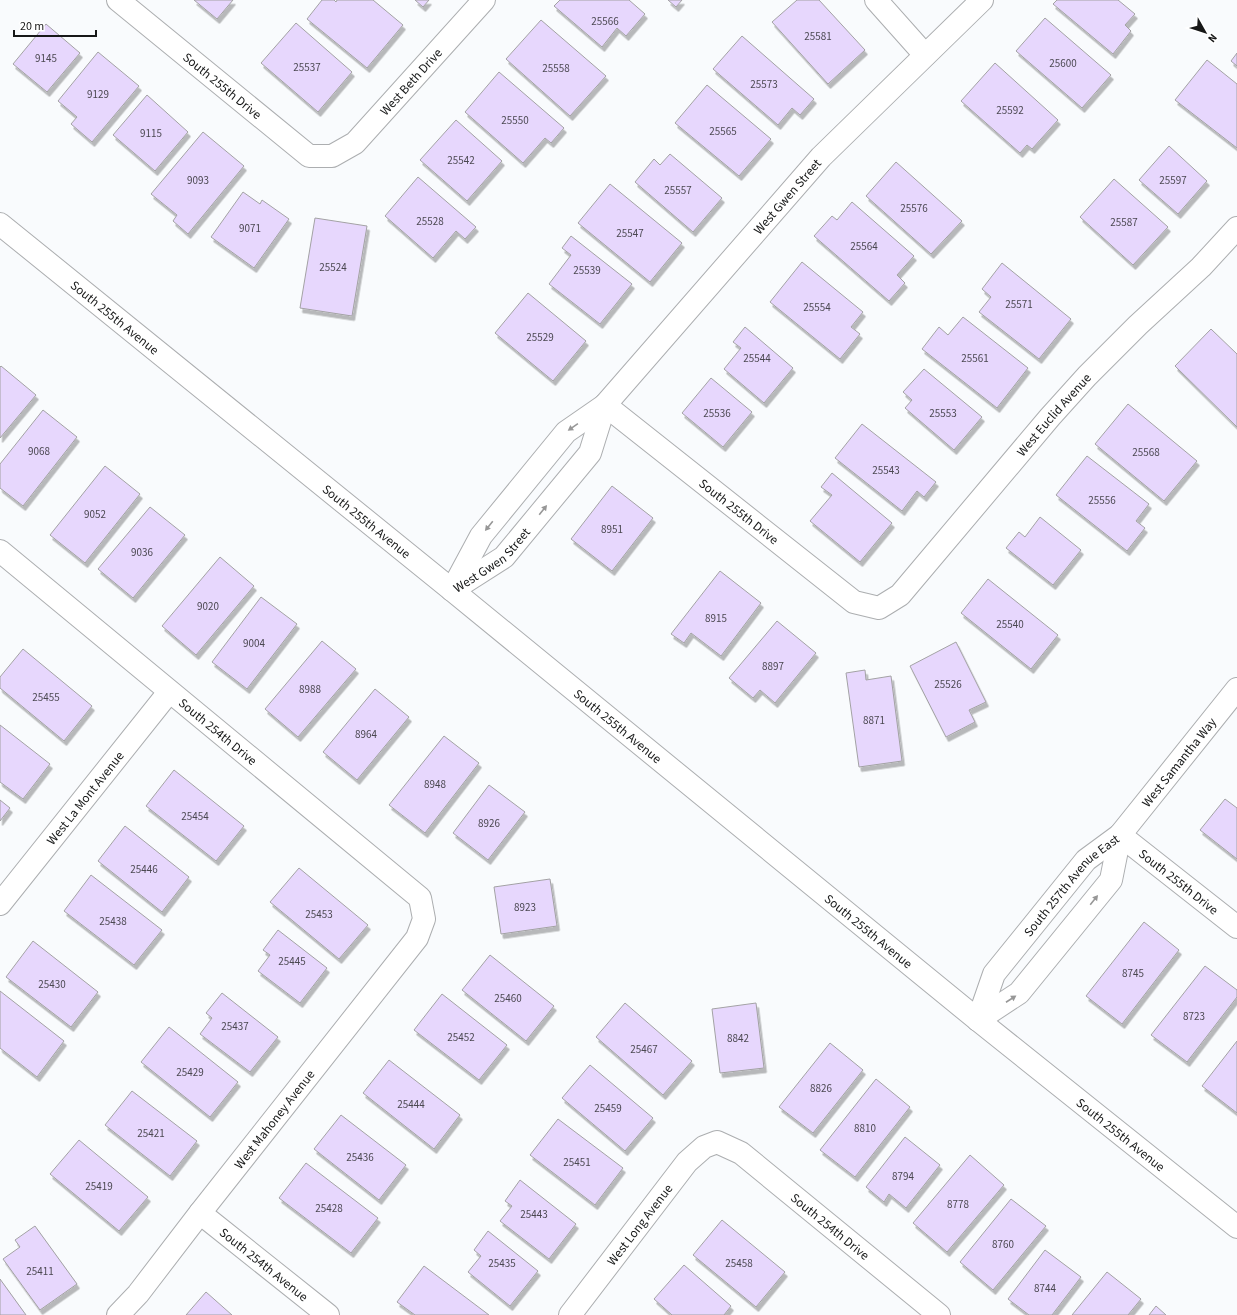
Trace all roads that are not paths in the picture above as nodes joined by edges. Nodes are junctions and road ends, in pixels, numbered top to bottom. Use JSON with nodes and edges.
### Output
{"nodes":[{"id":1,"x":118,"y":0,"type":"edge"},
{"id":2,"x":484,"y":0,"type":"edge"},
{"id":3,"x":876,"y":0,"type":"edge"},
{"id":4,"x":982,"y":0,"type":"edge"},
{"id":5,"x":925,"y":54,"type":"junction"},
{"id":6,"x":332,"y":156,"type":"joint"},
{"id":7,"x":0,"y":224,"type":"edge"},
{"id":8,"x":1237,"y":228,"type":"edge"},
{"id":9,"x":605,"y":405,"type":"junction"},
{"id":10,"x":0,"y":551,"type":"edge"},
{"id":11,"x":452,"y":590,"type":"junction"},
{"id":12,"x":879,"y":608,"type":"joint"},
{"id":13,"x":1237,"y":689,"type":"edge"},
{"id":14,"x":169,"y":692,"type":"junction"},
{"id":15,"x":1120,"y":835,"type":"junction"},
{"id":16,"x":0,"y":904,"type":"edge"},
{"id":17,"x":424,"y":919,"type":"joint"},
{"id":18,"x":1237,"y":927,"type":"edge"},
{"id":19,"x":978,"y":1020,"type":"junction"},
{"id":20,"x":717,"y":1142,"type":"joint"},
{"id":21,"x":200,"y":1213,"type":"junction"},
{"id":22,"x":1237,"y":1227,"type":"edge"},
{"id":23,"x":118,"y":1315,"type":"edge"},
{"id":24,"x":328,"y":1315,"type":"edge"},
{"id":25,"x":570,"y":1315,"type":"edge"},
{"id":26,"x":940,"y":1315,"type":"edge"}],
"edges":[{"from":1,"to":6,"type":"street","name":"South 255th Drive"},
{"from":2,"to":6,"type":"street","name":"West Beth Drive"},
{"from":3,"to":5,"type":"street"},
{"from":4,"to":5,"type":"street","name":"West Gwen Street"},
{"from":5,"to":9,"type":"street","name":"West Gwen Street"},
{"from":7,"to":11,"type":"street","name":"South 255th Avenue"},
{"from":8,"to":12,"type":"street","name":"West Euclid Avenue"},
{"from":9,"to":11,"type":"street","name":"West Gwen Street","one_way":true},
{"from":11,"to":9,"type":"street","name":"West Gwen Street","one_way":true},
{"from":9,"to":12,"type":"street","name":"South 255th Drive"},
{"from":10,"to":14,"type":"street","name":"South 254th Drive"},
{"from":11,"to":19,"type":"street","name":"South 255th Avenue"},
{"from":13,"to":15,"type":"street","name":"West Samantha Way"},
{"from":14,"to":16,"type":"street","name":"West La Mont Avenue"},
{"from":14,"to":17,"type":"street","name":"South 254th Drive"},
{"from":15,"to":18,"type":"street","name":"South 255th Drive"},
{"from":15,"to":19,"type":"street","name":"South 257th Avenue East"},
{"from":19,"to":15,"type":"street","name":"South 257th Avenue East","one_way":true},
{"from":17,"to":21,"type":"street","name":"West Mahoney Avenue"},
{"from":19,"to":22,"type":"street","name":"South 255th Avenue"},
{"from":20,"to":25,"type":"street","name":"West Long Avenue"},
{"from":20,"to":26,"type":"street","name":"South 254th Drive"},
{"from":21,"to":23,"type":"street","name":"West Mahoney Avenue"},
{"from":21,"to":24,"type":"street","name":"South 254th Avenue"}]}
